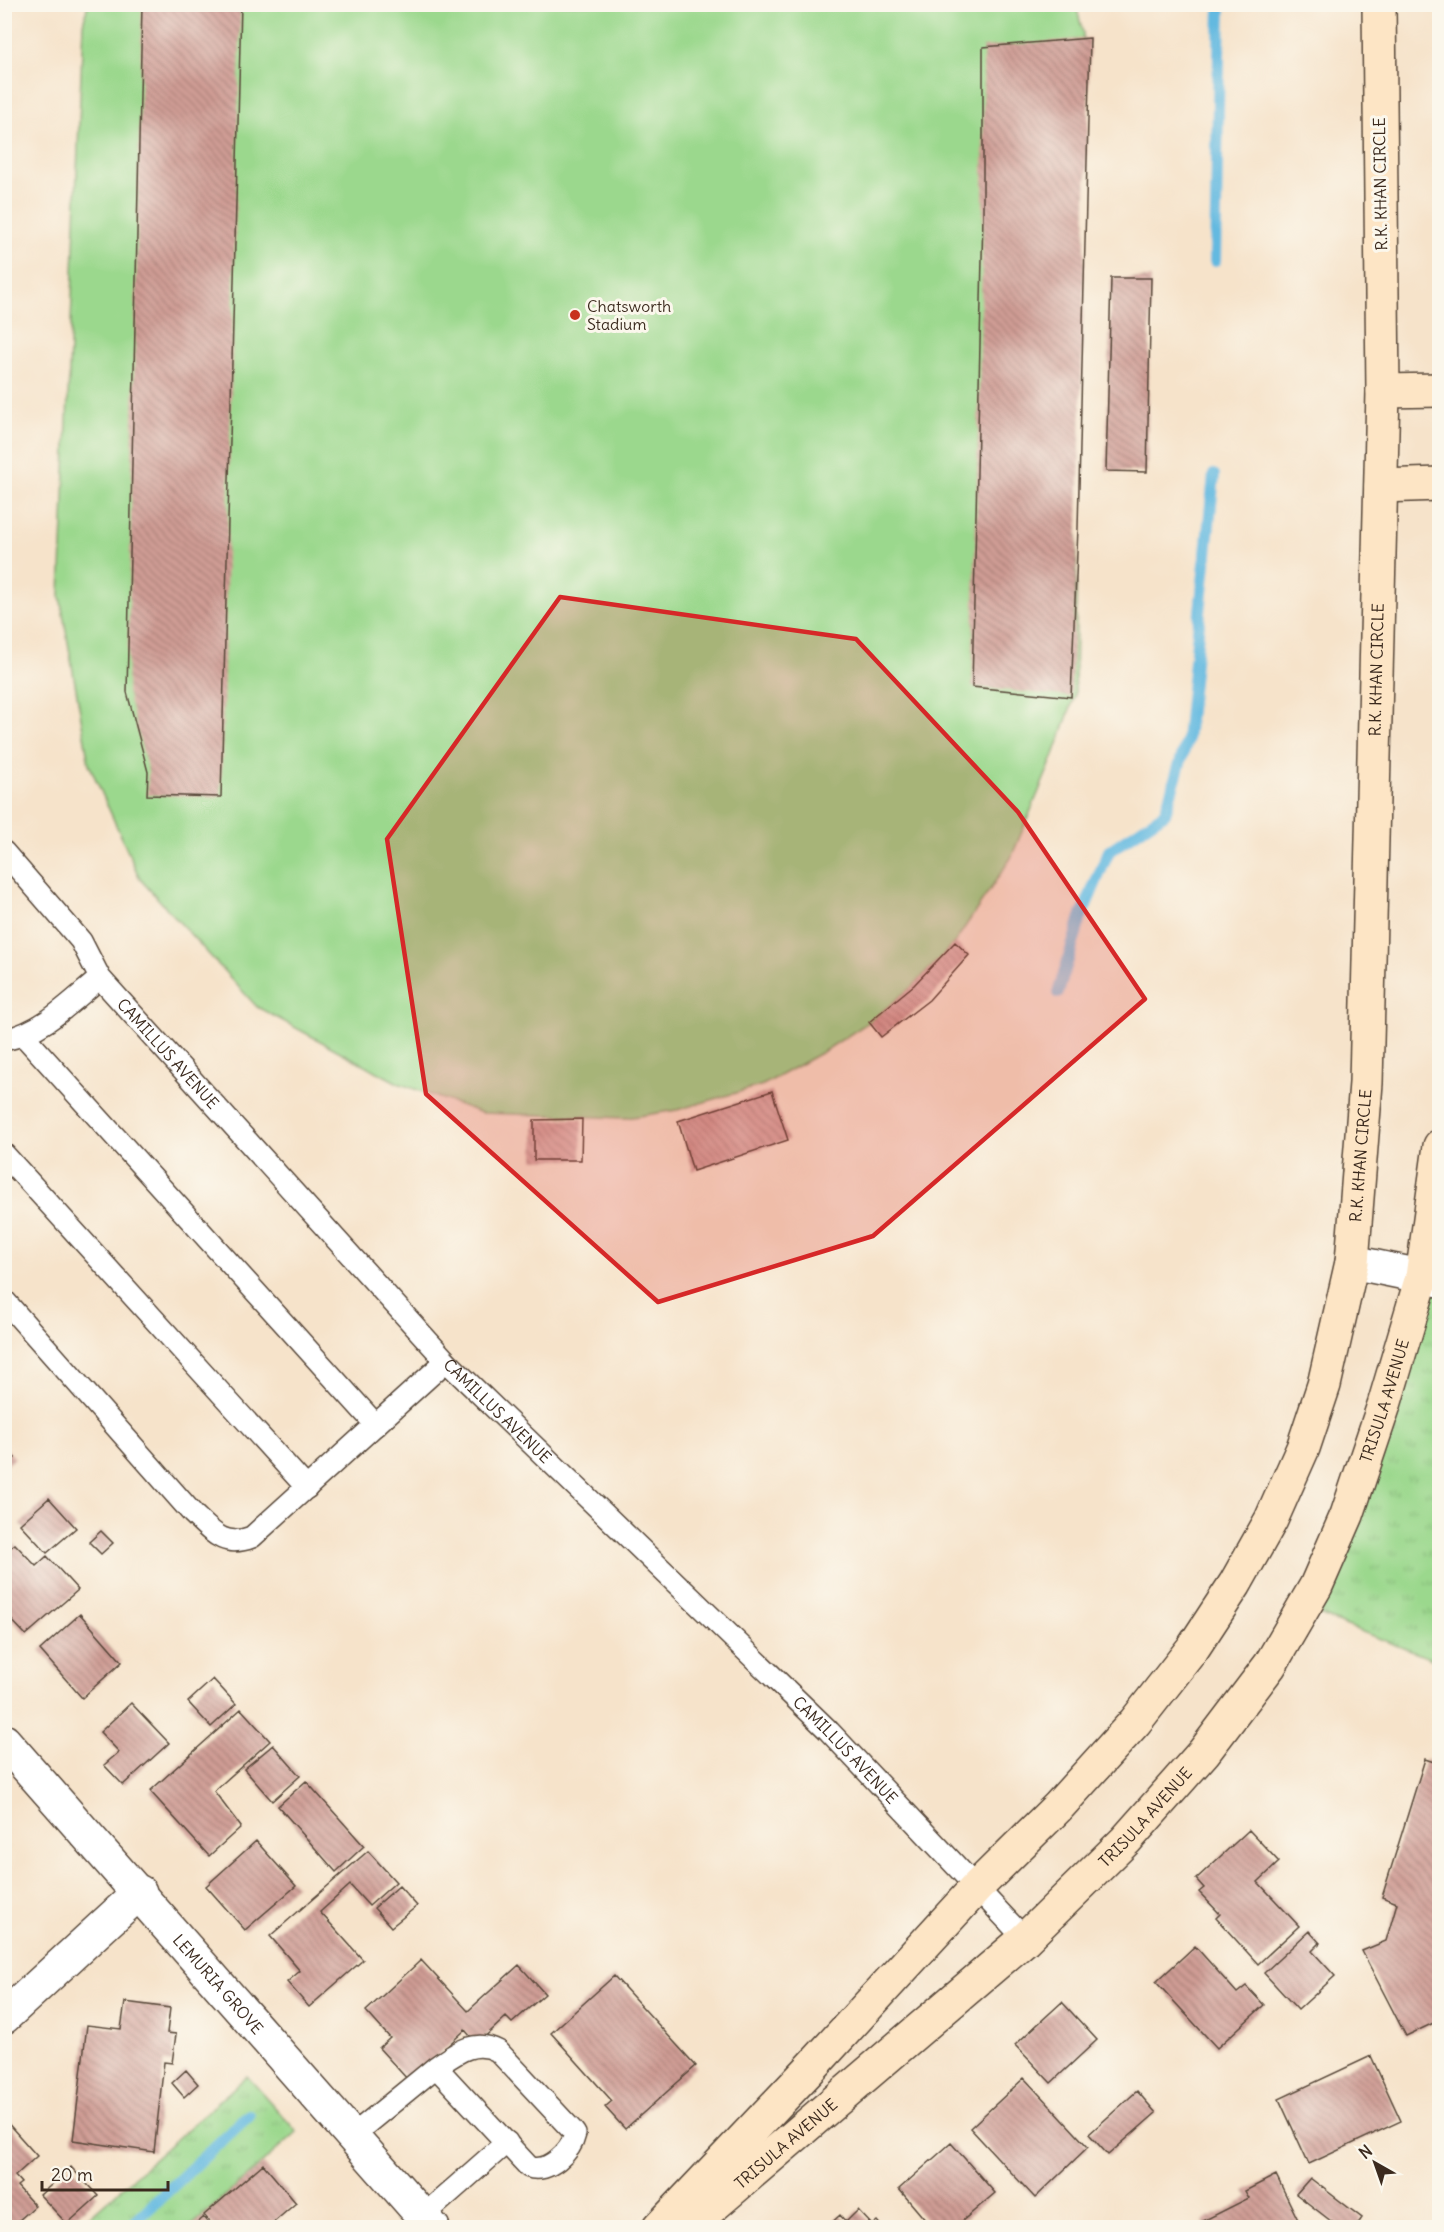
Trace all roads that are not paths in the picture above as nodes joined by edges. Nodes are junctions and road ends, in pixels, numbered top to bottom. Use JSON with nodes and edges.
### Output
{"nodes":[{"id":1,"x":1379,"y":4,"type":"edge"},
{"id":2,"x":1440,"y":390,"type":"edge"},
{"id":3,"x":1383,"y":391,"type":"junction"},
{"id":4,"x":1440,"y":484,"type":"edge"},
{"id":5,"x":1381,"y":486,"type":"junction"},
{"id":6,"x":4,"y":852,"type":"edge"},
{"id":7,"x":100,"y":978,"type":"junction"},
{"id":8,"x":14,"y":1038,"type":"edge"},
{"id":9,"x":1440,"y":1146,"type":"edge"},
{"id":10,"x":4,"y":1154,"type":"edge"},
{"id":11,"x":1352,"y":1262,"type":"junction"},
{"id":12,"x":1431,"y":1279,"type":"edge"},
{"id":13,"x":4,"y":1300,"type":"edge"},
{"id":14,"x":446,"y":1361,"type":"junction"},
{"id":15,"x":376,"y":1425,"type":"junction"},
{"id":16,"x":307,"y":1488,"type":"junction"},
{"id":17,"x":4,"y":1741,"type":"edge"},
{"id":18,"x":976,"y":1887,"type":"junction"},
{"id":19,"x":140,"y":1892,"type":"junction"},
{"id":20,"x":1025,"y":1939,"type":"junction"},
{"id":21,"x":4,"y":2018,"type":"edge"},
{"id":22,"x":436,"y":2067,"type":"junction"},
{"id":23,"x":352,"y":2136,"type":"junction"},
{"id":24,"x":507,"y":2142,"type":"junction"},
{"id":25,"x":428,"y":2222,"type":"edge"},
{"id":26,"x":659,"y":2228,"type":"edge"},
{"id":27,"x":687,"y":2228,"type":"edge"}],
"edges":[{"from":1,"to":3,"type":"street","name":"R.K. KHAN CIRCLE"},
{"from":2,"to":3,"type":"street"},
{"from":3,"to":5,"type":"street","name":"R.K. KHAN CIRCLE"},
{"from":4,"to":5,"type":"street"},
{"from":5,"to":11,"type":"street","name":"R.K. KHAN CIRCLE"},
{"from":6,"to":7,"type":"lane","name":"CAMILLUS AVENUE"},
{"from":7,"to":8,"type":"lane"},
{"from":7,"to":14,"type":"lane","name":"CAMILLUS AVENUE"},
{"from":8,"to":15,"type":"lane"},
{"from":9,"to":12,"type":"street"},
{"from":10,"to":16,"type":"lane"},
{"from":11,"to":12,"type":"street"},
{"from":11,"to":18,"type":"street","name":"TRISULA AVENUE"},
{"from":12,"to":20,"type":"street","name":"TRISULA AVENUE"},
{"from":13,"to":16,"type":"lane"},
{"from":14,"to":15,"type":"lane"},
{"from":14,"to":18,"type":"lane","name":"CAMILLUS AVENUE"},
{"from":15,"to":16,"type":"lane"},
{"from":17,"to":19,"type":"street","name":"LEMURIA GROVE"},
{"from":18,"to":20,"type":"lane","name":"CAMILLUS AVENUE"},
{"from":18,"to":26,"type":"street","name":"TRISULA AVENUE"},
{"from":19,"to":21,"type":"street"},
{"from":19,"to":23,"type":"street","name":"LEMURIA GROVE"},
{"from":20,"to":27,"type":"street","name":"TRISULA AVENUE"},
{"from":22,"to":23,"type":"lane"},
{"from":22,"to":24,"type":"lane"},
{"from":22,"to":24,"type":"lane"},
{"from":23,"to":25,"type":"street","name":"LEMURIA GROVE"},
{"from":24,"to":25,"type":"lane"}]}
